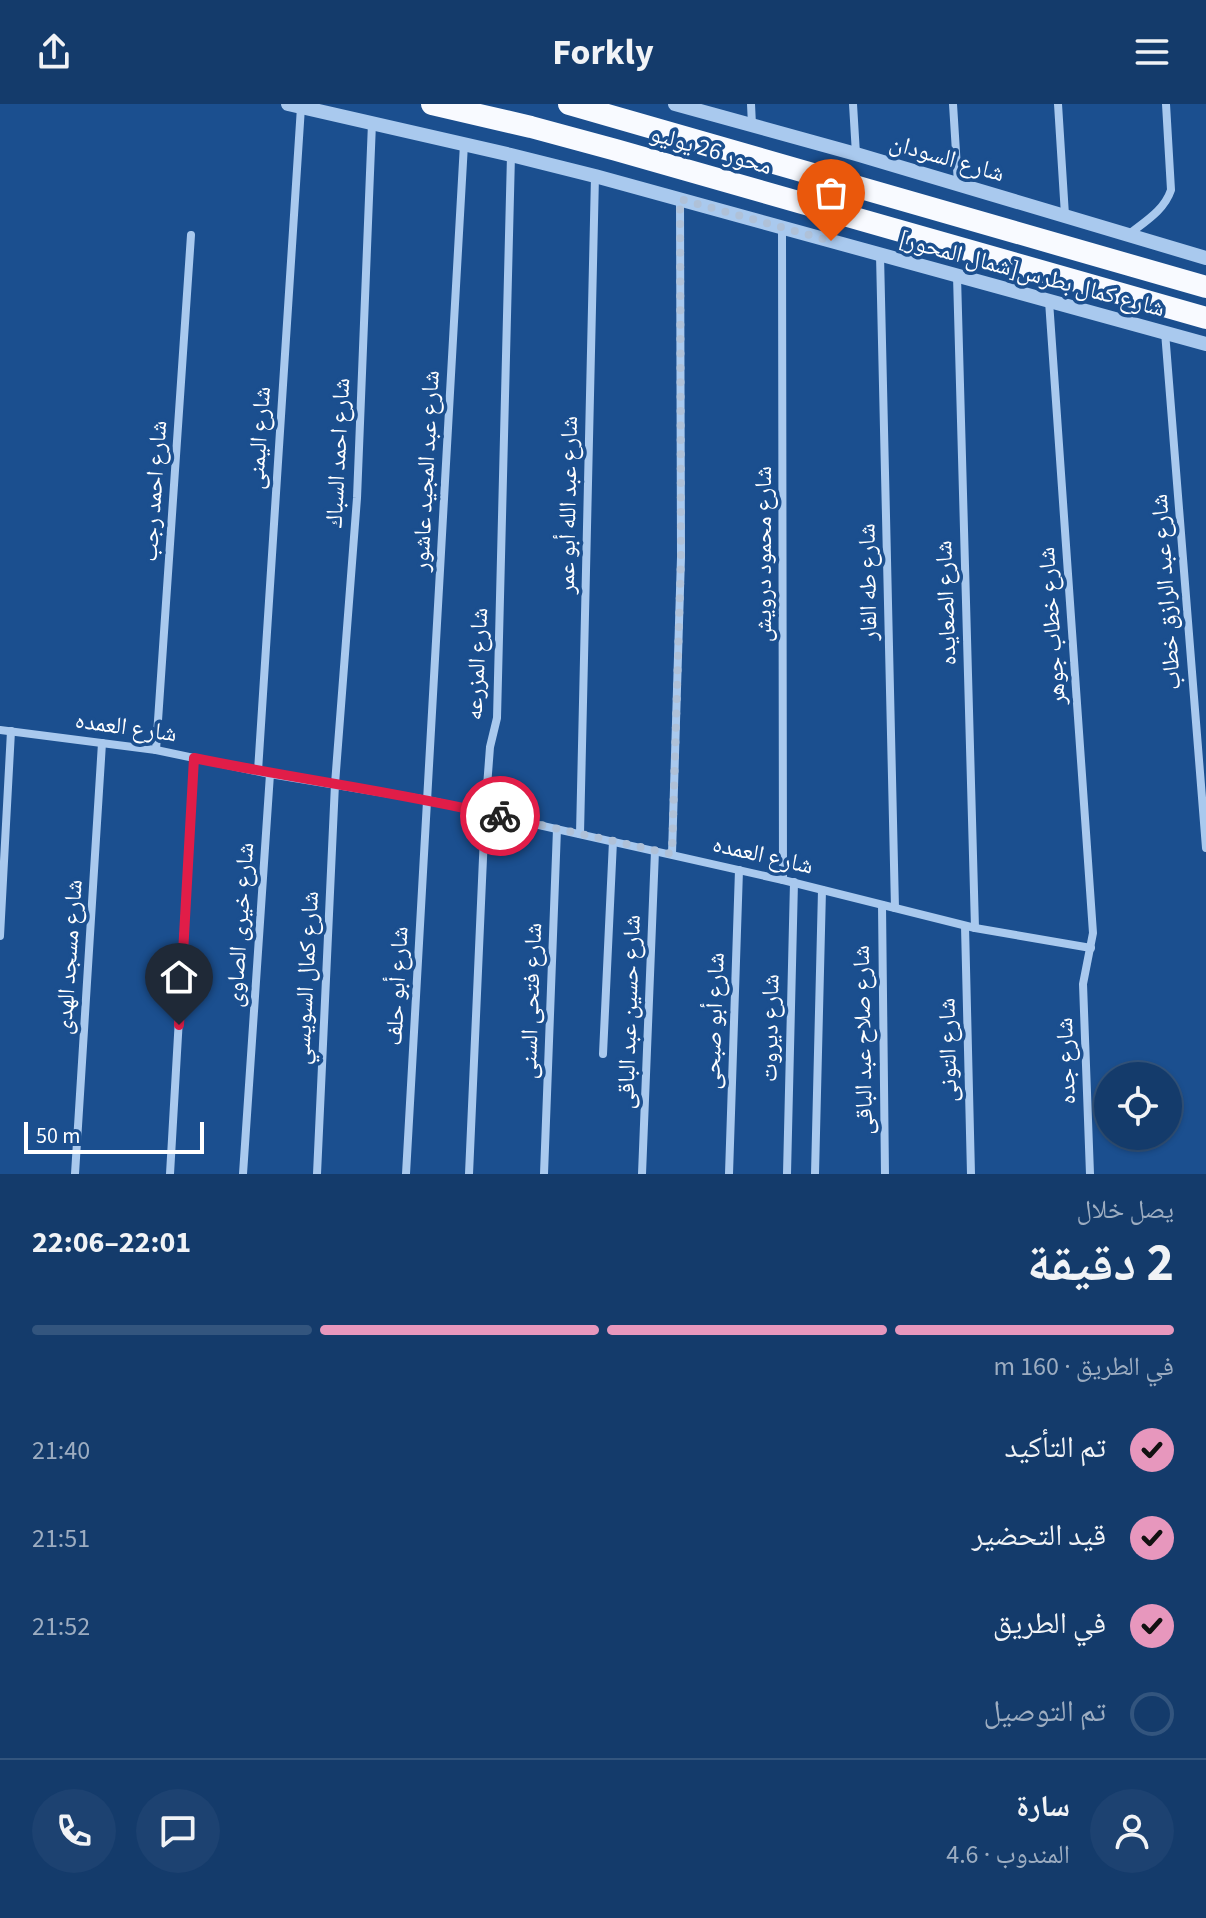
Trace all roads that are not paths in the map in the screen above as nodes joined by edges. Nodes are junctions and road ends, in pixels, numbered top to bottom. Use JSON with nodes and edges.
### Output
{"nodes":[{"id":1,"x":432,"y":104,"type":"edge"},
{"id":2,"x":569,"y":104,"type":"edge"},
{"id":3,"x":675,"y":104,"type":"edge"},
{"id":4,"x":751,"y":104,"type":"edge"},
{"id":5,"x":853,"y":104,"type":"edge"},
{"id":6,"x":953,"y":104,"type":"edge"},
{"id":7,"x":1058,"y":104,"type":"edge"},
{"id":8,"x":1166,"y":104,"type":"edge"},
{"id":9,"x":294,"y":106,"type":"edge"},
{"id":10,"x":372,"y":123,"type":"junction"},
{"id":11,"x":752,"y":125,"type":"junction"},
{"id":12,"x":464,"y":144,"type":"junction"},
{"id":13,"x":856,"y":154,"type":"junction"},
{"id":14,"x":511,"y":155,"type":"junction"},
{"id":15,"x":595,"y":176,"type":"junction"},
{"id":16,"x":958,"y":184,"type":"junction"},
{"id":17,"x":680,"y":199,"type":"junction"},
{"id":18,"x":1065,"y":215,"type":"junction"},
{"id":19,"x":782,"y":228,"type":"junction"},
{"id":20,"x":191,"y":235,"type":"dead end"},
{"id":21,"x":1128,"y":235,"type":"junction"},
{"id":22,"x":880,"y":255,"type":"junction"},
{"id":23,"x":1206,"y":258,"type":"edge"},
{"id":24,"x":957,"y":276,"type":"junction"},
{"id":25,"x":1206,"y":287,"type":"edge"},
{"id":26,"x":1049,"y":301,"type":"junction"},
{"id":27,"x":1206,"y":318,"type":"edge"},
{"id":28,"x":1165,"y":332,"type":"junction"},
{"id":29,"x":1206,"y":344,"type":"edge"},
{"id":30,"x":0,"y":730,"type":"edge"},
{"id":31,"x":11,"y":731,"type":"junction"},
{"id":32,"x":102,"y":743,"type":"junction"},
{"id":33,"x":156,"y":750,"type":"junction"},
{"id":34,"x":194,"y":758,"type":"junction"},
{"id":35,"x":258,"y":771,"type":"junction"},
{"id":36,"x":270,"y":774,"type":"junction"},
{"id":37,"x":335,"y":784,"type":"junction"},
{"id":38,"x":427,"y":800,"type":"junction"},
{"id":39,"x":485,"y":813,"type":"junction"},
{"id":40,"x":557,"y":829,"type":"junction"},
{"id":41,"x":580,"y":834,"type":"junction"},
{"id":42,"x":613,"y":841,"type":"junction"},
{"id":43,"x":1206,"y":848,"type":"edge"},
{"id":44,"x":655,"y":851,"type":"junction"},
{"id":45,"x":672,"y":854,"type":"junction"},
{"id":46,"x":739,"y":870,"type":"junction"},
{"id":47,"x":783,"y":880,"type":"junction"},
{"id":48,"x":794,"y":882,"type":"junction"},
{"id":49,"x":822,"y":890,"type":"junction"},
{"id":50,"x":882,"y":905,"type":"junction"},
{"id":51,"x":895,"y":908,"type":"junction"},
{"id":52,"x":965,"y":926,"type":"junction"},
{"id":53,"x":975,"y":928,"type":"junction"},
{"id":54,"x":0,"y":936,"type":"edge"},
{"id":55,"x":1091,"y":948,"type":"junction"},
{"id":56,"x":603,"y":1054,"type":"dead end"},
{"id":57,"x":75,"y":1174,"type":"edge"},
{"id":58,"x":170,"y":1174,"type":"edge"},
{"id":59,"x":243,"y":1174,"type":"edge"},
{"id":60,"x":317,"y":1174,"type":"edge"},
{"id":61,"x":406,"y":1174,"type":"edge"},
{"id":62,"x":469,"y":1174,"type":"edge"},
{"id":63,"x":544,"y":1174,"type":"edge"},
{"id":64,"x":642,"y":1174,"type":"edge"},
{"id":65,"x":729,"y":1174,"type":"edge"},
{"id":66,"x":787,"y":1174,"type":"edge"},
{"id":67,"x":815,"y":1174,"type":"edge"},
{"id":68,"x":885,"y":1174,"type":"edge"},
{"id":69,"x":971,"y":1174,"type":"edge"},
{"id":70,"x":1090,"y":1174,"type":"edge"}],
"edges":[{"from":1,"to":27,"type":"highway","name":"محور 26 يوليو"},
{"from":2,"to":25,"type":"highway","name":"محور 26 يوليو"},
{"from":3,"to":11,"type":"street","name":"شارع السودان"},
{"from":4,"to":11,"type":"street"},
{"from":5,"to":13,"type":"street"},
{"from":6,"to":16,"type":"street"},
{"from":7,"to":18,"type":"street"},
{"from":8,"to":21,"type":"street"},
{"from":9,"to":10,"type":"street","name":"شارع كمال بطرس[شمال المحور]"},
{"from":9,"to":35,"type":"street","name":"شارع اليمنى"},
{"from":10,"to":12,"type":"street","name":"شارع كمال بطرس[شمال المحور]"},
{"from":10,"to":37,"type":"street","name":"شارع احمد السباك"},
{"from":11,"to":13,"type":"street","name":"شارع السودان"},
{"from":12,"to":14,"type":"street","name":"شارع كمال بطرس[شمال المحور]"},
{"from":12,"to":38,"type":"street","name":"شارع عبد المجيد عاشور"},
{"from":13,"to":16,"type":"street","name":"شارع السودان"},
{"from":14,"to":15,"type":"street","name":"شارع كمال بطرس[شمال المحور]"},
{"from":14,"to":39,"type":"street","name":"شارع المزرعه"},
{"from":15,"to":17,"type":"street","name":"شارع كمال بطرس[شمال المحور]"},
{"from":15,"to":41,"type":"street","name":"شارع عبد الله أبو عمر"},
{"from":16,"to":18,"type":"street","name":"شارع السودان"},
{"from":17,"to":19,"type":"street","name":"شارع كمال بطرس[شمال المحور]"},
{"from":17,"to":45,"type":"street"},
{"from":18,"to":21,"type":"street","name":"شارع السودان"},
{"from":19,"to":22,"type":"street","name":"شارع كمال بطرس[شمال المحور]"},
{"from":19,"to":47,"type":"street","name":"شارع محمود درويش"},
{"from":20,"to":33,"type":"street","name":"شارع احمد رجب"},
{"from":21,"to":23,"type":"street","name":"شارع السودان"},
{"from":22,"to":24,"type":"street","name":"شارع كمال بطرس[شمال المحور]"},
{"from":22,"to":51,"type":"street","name":"شارع طه الفار"},
{"from":24,"to":26,"type":"street","name":"شارع كمال بطرس[شمال المحور]"},
{"from":24,"to":53,"type":"street","name":"شارع الصعايده"},
{"from":26,"to":28,"type":"street","name":"شارع كمال بطرس[شمال المحور]"},
{"from":26,"to":55,"type":"street","name":"شارع خطاب جوهر"},
{"from":28,"to":29,"type":"street","name":"شارع كمال بطرس[شمال المحور]"},
{"from":28,"to":43,"type":"street","name":"شارع عبد الرازق خطاب"},
{"from":30,"to":31,"type":"street","name":"شارع العمده"},
{"from":31,"to":32,"type":"street","name":"شارع العمده"},
{"from":31,"to":54,"type":"street"},
{"from":32,"to":33,"type":"street","name":"شارع العمده"},
{"from":32,"to":57,"type":"street","name":"شارع مسجد الهدى"},
{"from":33,"to":34,"type":"street","name":"شارع العمده"},
{"from":34,"to":35,"type":"street","name":"شارع العمده"},
{"from":34,"to":58,"type":"street"},
{"from":35,"to":36,"type":"street","name":"شارع العمده"},
{"from":36,"to":37,"type":"street","name":"شارع العمده"},
{"from":36,"to":59,"type":"street","name":"شارع خيرى الصاوى"},
{"from":37,"to":38,"type":"street","name":"شارع العمده"},
{"from":37,"to":60,"type":"street","name":"شارع كمال السويسي"},
{"from":38,"to":39,"type":"street","name":"شارع العمده"},
{"from":38,"to":61,"type":"street","name":"شارع أبو حلف"},
{"from":39,"to":40,"type":"street","name":"شارع العمده"},
{"from":39,"to":62,"type":"street","name":"شارع المزرعه"},
{"from":40,"to":41,"type":"street","name":"شارع العمده"},
{"from":40,"to":63,"type":"street","name":"شارع فتحى السنى"},
{"from":41,"to":42,"type":"street","name":"شارع العمده"},
{"from":42,"to":44,"type":"street","name":"شارع العمده"},
{"from":42,"to":56,"type":"street"},
{"from":44,"to":45,"type":"street","name":"شارع العمده"},
{"from":44,"to":64,"type":"street","name":"شارع حسين عبد الباقى"},
{"from":45,"to":46,"type":"street","name":"شارع العمده"},
{"from":46,"to":47,"type":"street","name":"شارع العمده"},
{"from":46,"to":65,"type":"street","name":"شارع أبو صبحى"},
{"from":47,"to":48,"type":"street","name":"شارع العمده"},
{"from":48,"to":49,"type":"street","name":"شارع العمده"},
{"from":48,"to":66,"type":"street","name":"شارع ديروت"},
{"from":49,"to":50,"type":"street","name":"شارع العمده"},
{"from":49,"to":67,"type":"street"},
{"from":50,"to":51,"type":"street","name":"شارع العمده"},
{"from":50,"to":68,"type":"street","name":"شارع صلاح عبد الباقى"},
{"from":51,"to":52,"type":"street","name":"شارع العمده"},
{"from":52,"to":53,"type":"street","name":"شارع العمده"},
{"from":52,"to":69,"type":"street","name":"شارع التونى"},
{"from":53,"to":55,"type":"street","name":"شارع العمده"},
{"from":55,"to":70,"type":"street","name":"شارع جده"}]}
